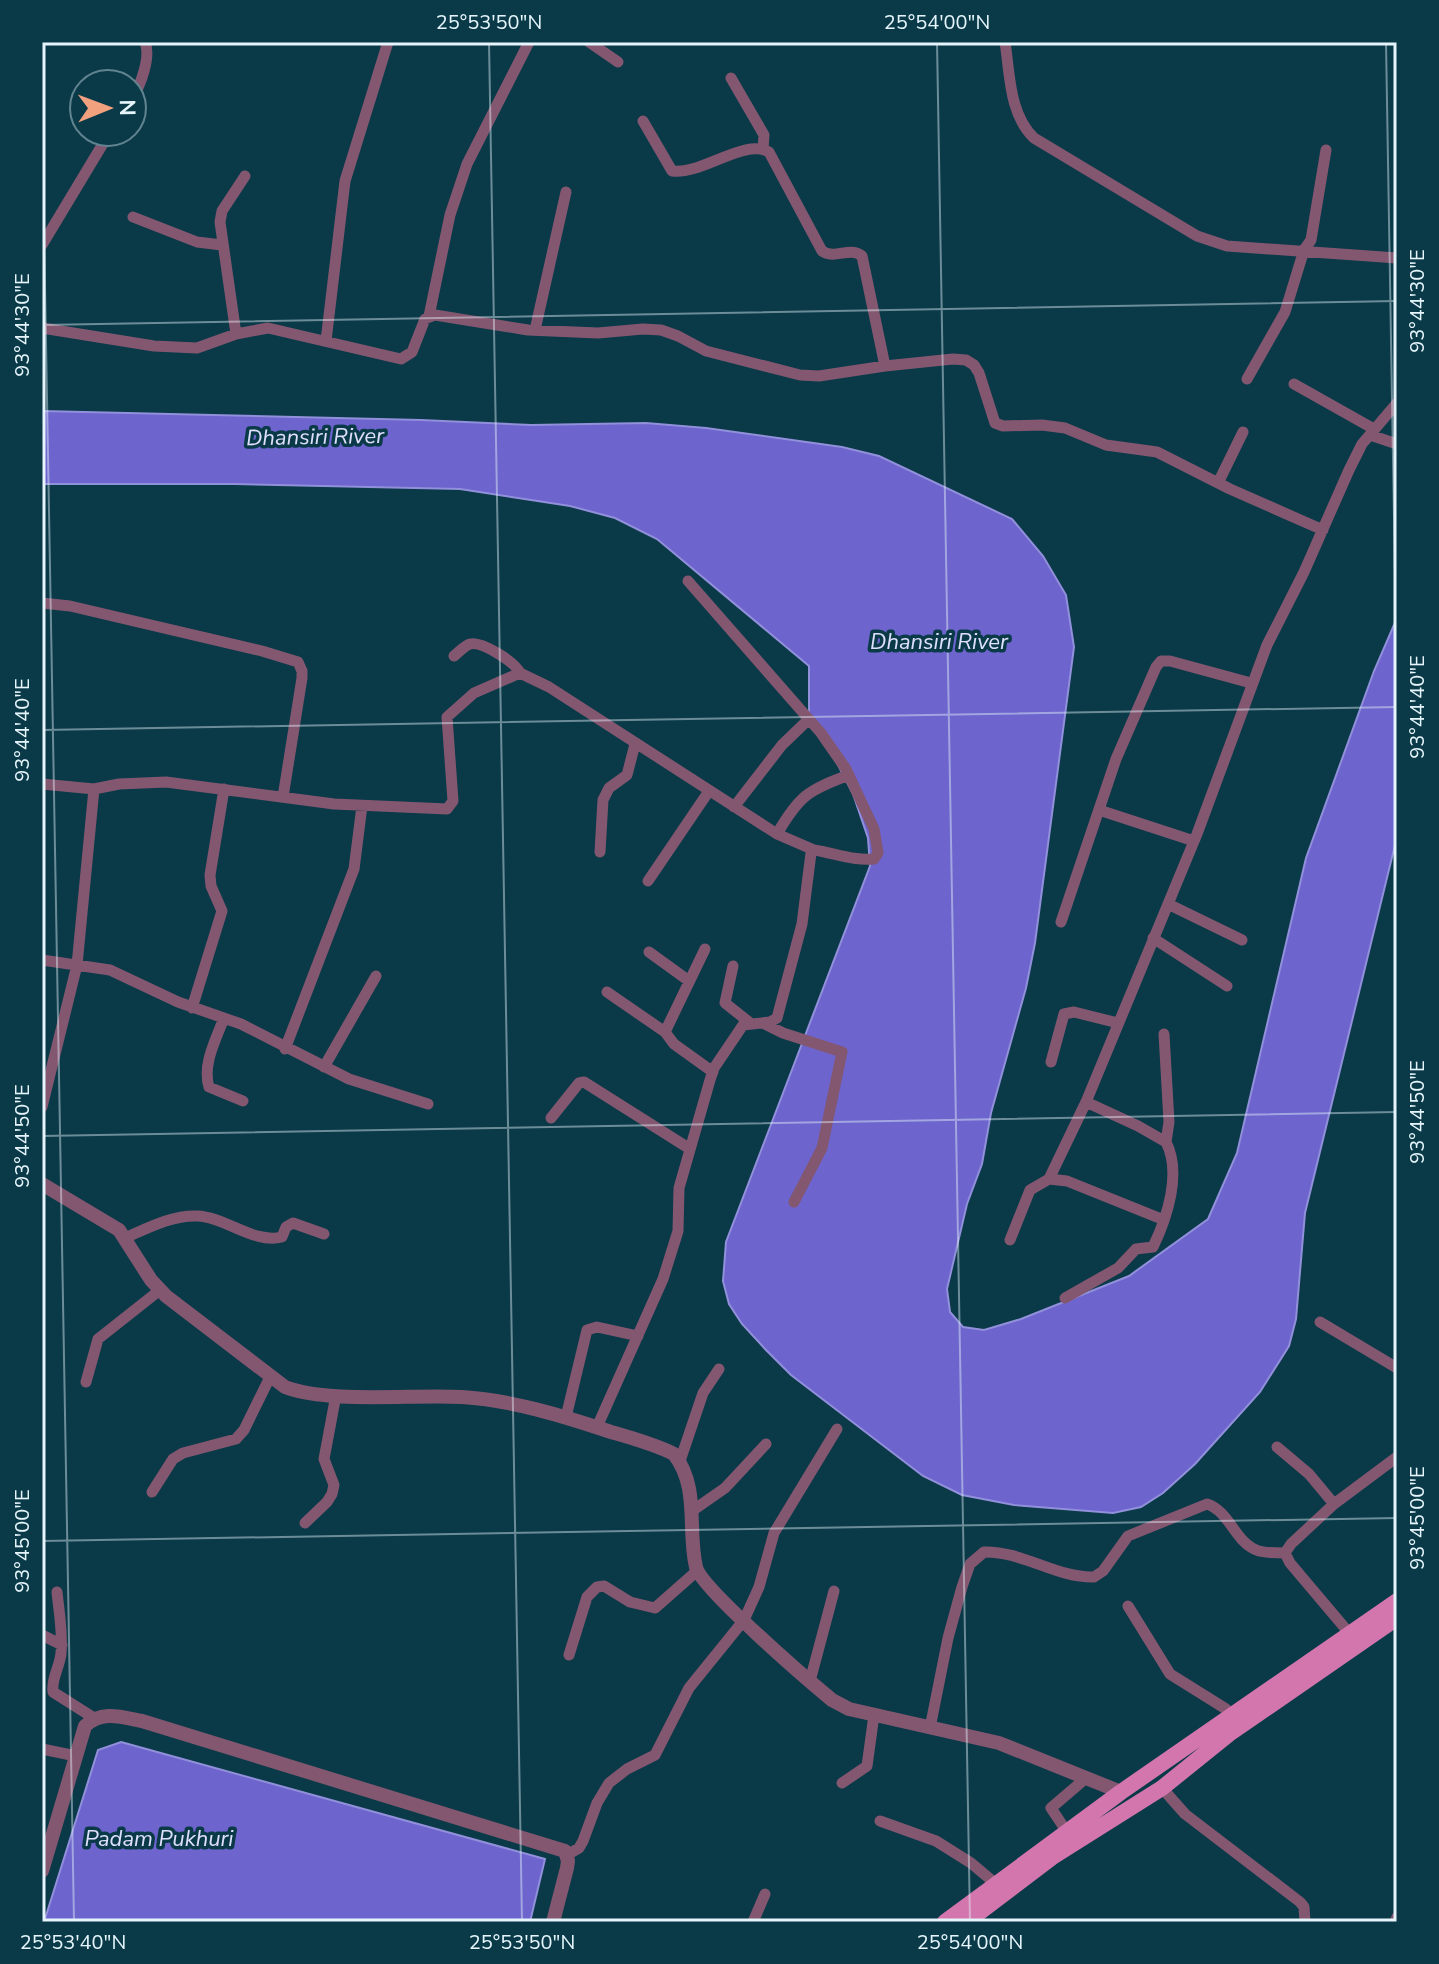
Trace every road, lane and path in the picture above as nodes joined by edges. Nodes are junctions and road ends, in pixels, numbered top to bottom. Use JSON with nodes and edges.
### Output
{"nodes":[{"id":1,"x":145,"y":42,"type":"edge"},
{"id":2,"x":388,"y":42,"type":"edge"},
{"id":3,"x":589,"y":42,"type":"edge"},
{"id":4,"x":1005,"y":42,"type":"edge"},
{"id":5,"x":524,"y":44,"type":"edge"},
{"id":6,"x":618,"y":62,"type":"dead end"},
{"id":7,"x":144,"y":68,"type":"edge"},
{"id":8,"x":731,"y":78,"type":"dead end"},
{"id":9,"x":643,"y":121,"type":"dead end"},
{"id":10,"x":100,"y":148,"type":"edge"},
{"id":11,"x":763,"y":149,"type":"junction"},
{"id":12,"x":1326,"y":150,"type":"dead end"},
{"id":13,"x":245,"y":176,"type":"dead end"},
{"id":14,"x":566,"y":192,"type":"dead end"},
{"id":15,"x":133,"y":217,"type":"dead end"},
{"id":16,"x":42,"y":245,"type":"edge"},
{"id":17,"x":222,"y":245,"type":"junction"},
{"id":18,"x":1304,"y":250,"type":"junction"},
{"id":19,"x":1397,"y":258,"type":"edge"},
{"id":20,"x":429,"y":316,"type":"junction"},
{"id":21,"x":42,"y":328,"type":"edge"},
{"id":22,"x":535,"y":330,"type":"junction"},
{"id":23,"x":236,"y":334,"type":"junction"},
{"id":24,"x":326,"y":341,"type":"junction"},
{"id":25,"x":885,"y":366,"type":"junction"},
{"id":26,"x":1247,"y":379,"type":"dead end"},
{"id":27,"x":1294,"y":384,"type":"dead end"},
{"id":28,"x":1397,"y":403,"type":"edge"},
{"id":29,"x":1243,"y":432,"type":"dead end"},
{"id":30,"x":1372,"y":432,"type":"junction"},
{"id":31,"x":1397,"y":444,"type":"edge"},
{"id":32,"x":1218,"y":483,"type":"junction"},
{"id":33,"x":1323,"y":530,"type":"junction"},
{"id":34,"x":688,"y":581,"type":"dead end"},
{"id":35,"x":42,"y":603,"type":"edge"},
{"id":36,"x":454,"y":656,"type":"dead end"},
{"id":37,"x":520,"y":673,"type":"junction"},
{"id":38,"x":1251,"y":683,"type":"junction"},
{"id":39,"x":808,"y":720,"type":"junction"},
{"id":40,"x":635,"y":744,"type":"junction"},
{"id":41,"x":849,"y":775,"type":"junction"},
{"id":42,"x":42,"y":784,"type":"edge"},
{"id":43,"x":94,"y":789,"type":"junction"},
{"id":44,"x":224,"y":789,"type":"junction"},
{"id":45,"x":709,"y":791,"type":"junction"},
{"id":46,"x":283,"y":797,"type":"junction"},
{"id":47,"x":362,"y":806,"type":"junction"},
{"id":48,"x":734,"y":807,"type":"junction"},
{"id":49,"x":1099,"y":810,"type":"junction"},
{"id":50,"x":777,"y":834,"type":"junction"},
{"id":51,"x":1194,"y":841,"type":"junction"},
{"id":52,"x":814,"y":850,"type":"junction"},
{"id":53,"x":600,"y":852,"type":"dead end"},
{"id":54,"x":648,"y":881,"type":"dead end"},
{"id":55,"x":1168,"y":904,"type":"junction"},
{"id":56,"x":1061,"y":922,"type":"dead end"},
{"id":57,"x":1153,"y":938,"type":"junction"},
{"id":58,"x":1242,"y":940,"type":"dead end"},
{"id":59,"x":705,"y":949,"type":"dead end"},
{"id":60,"x":649,"y":952,"type":"dead end"},
{"id":61,"x":42,"y":960,"type":"edge"},
{"id":62,"x":77,"y":965,"type":"junction"},
{"id":63,"x":733,"y":966,"type":"dead end"},
{"id":64,"x":376,"y":976,"type":"dead end"},
{"id":65,"x":689,"y":981,"type":"junction"},
{"id":66,"x":1227,"y":986,"type":"dead end"},
{"id":67,"x":607,"y":992,"type":"dead end"},
{"id":68,"x":192,"y":1008,"type":"junction"},
{"id":69,"x":224,"y":1018,"type":"junction"},
{"id":70,"x":749,"y":1022,"type":"junction"},
{"id":71,"x":762,"y":1023,"type":"junction"},
{"id":72,"x":1118,"y":1023,"type":"junction"},
{"id":73,"x":665,"y":1032,"type":"junction"},
{"id":74,"x":1164,"y":1034,"type":"dead end"},
{"id":75,"x":285,"y":1049,"type":"junction"},
{"id":76,"x":1051,"y":1062,"type":"dead end"},
{"id":77,"x":324,"y":1067,"type":"junction"},
{"id":78,"x":713,"y":1072,"type":"junction"},
{"id":79,"x":243,"y":1101,"type":"dead end"},
{"id":80,"x":1086,"y":1102,"type":"junction"},
{"id":81,"x":428,"y":1104,"type":"dead end"},
{"id":82,"x":42,"y":1107,"type":"edge"},
{"id":83,"x":551,"y":1118,"type":"dead end"},
{"id":84,"x":1166,"y":1142,"type":"junction"},
{"id":85,"x":690,"y":1149,"type":"junction"},
{"id":86,"x":1049,"y":1179,"type":"junction"},
{"id":87,"x":42,"y":1184,"type":"edge"},
{"id":88,"x":794,"y":1202,"type":"dead end"},
{"id":89,"x":1164,"y":1220,"type":"junction"},
{"id":90,"x":324,"y":1234,"type":"dead end"},
{"id":91,"x":125,"y":1238,"type":"junction"},
{"id":92,"x":1010,"y":1240,"type":"dead end"},
{"id":93,"x":160,"y":1290,"type":"junction"},
{"id":94,"x":1065,"y":1298,"type":"dead end"},
{"id":95,"x":1320,"y":1322,"type":"dead end"},
{"id":96,"x":638,"y":1336,"type":"junction"},
{"id":97,"x":1397,"y":1368,"type":"edge"},
{"id":98,"x":719,"y":1369,"type":"dead end"},
{"id":99,"x":270,"y":1377,"type":"junction"},
{"id":100,"x":86,"y":1382,"type":"dead end"},
{"id":101,"x":336,"y":1395,"type":"junction"},
{"id":102,"x":566,"y":1417,"type":"junction"},
{"id":103,"x":597,"y":1427,"type":"junction"},
{"id":104,"x":837,"y":1429,"type":"dead end"},
{"id":105,"x":766,"y":1444,"type":"dead end"},
{"id":106,"x":1277,"y":1447,"type":"dead end"},
{"id":107,"x":1397,"y":1457,"type":"edge"},
{"id":108,"x":680,"y":1461,"type":"junction"},
{"id":109,"x":152,"y":1492,"type":"dead end"},
{"id":110,"x":1334,"y":1504,"type":"junction"},
{"id":111,"x":692,"y":1511,"type":"junction"},
{"id":112,"x":305,"y":1523,"type":"dead end"},
{"id":113,"x":1285,"y":1553,"type":"junction"},
{"id":114,"x":697,"y":1571,"type":"junction"},
{"id":115,"x":834,"y":1591,"type":"dead end"},
{"id":116,"x":57,"y":1592,"type":"dead end"},
{"id":117,"x":1397,"y":1601,"type":"edge"},
{"id":118,"x":1128,"y":1606,"type":"dead end"},
{"id":119,"x":1397,"y":1618,"type":"edge"},
{"id":120,"x":744,"y":1620,"type":"junction"},
{"id":121,"x":1350,"y":1634,"type":"junction"},
{"id":122,"x":42,"y":1635,"type":"edge"},
{"id":123,"x":62,"y":1645,"type":"junction"},
{"id":124,"x":569,"y":1655,"type":"dead end"},
{"id":125,"x":810,"y":1681,"type":"junction"},
{"id":126,"x":874,"y":1715,"type":"junction"},
{"id":127,"x":1231,"y":1716,"type":"junction"},
{"id":128,"x":94,"y":1718,"type":"junction"},
{"id":129,"x":930,"y":1728,"type":"junction"},
{"id":130,"x":42,"y":1749,"type":"edge"},
{"id":131,"x":76,"y":1756,"type":"junction"},
{"id":132,"x":1086,"y":1778,"type":"junction"},
{"id":133,"x":842,"y":1783,"type":"dead end"},
{"id":134,"x":1162,"y":1788,"type":"junction"},
{"id":135,"x":1121,"y":1792,"type":"junction"},
{"id":136,"x":880,"y":1821,"type":"dead end"},
{"id":137,"x":49,"y":1824,"type":"edge"},
{"id":138,"x":1067,"y":1832,"type":"junction"},
{"id":139,"x":567,"y":1855,"type":"junction"},
{"id":140,"x":42,"y":1871,"type":"edge"},
{"id":141,"x":996,"y":1884,"type":"junction"},
{"id":142,"x":765,"y":1894,"type":"dead end"},
{"id":143,"x":553,"y":1922,"type":"edge"},
{"id":144,"x":753,"y":1922,"type":"edge"},
{"id":145,"x":945,"y":1922,"type":"edge"},
{"id":146,"x":967,"y":1922,"type":"edge"},
{"id":147,"x":1305,"y":1922,"type":"edge"}],
"edges":[{"from":1,"to":7,"type":"street"},
{"from":2,"to":24,"type":"street"},
{"from":3,"to":6,"type":"street"},
{"from":4,"to":18,"type":"street"},
{"from":5,"to":20,"type":"street"},
{"from":8,"to":11,"type":"street"},
{"from":9,"to":11,"type":"street"},
{"from":10,"to":16,"type":"street"},
{"from":11,"to":25,"type":"street"},
{"from":12,"to":18,"type":"street"},
{"from":13,"to":17,"type":"street"},
{"from":14,"to":22,"type":"street"},
{"from":15,"to":17,"type":"street"},
{"from":17,"to":23,"type":"street"},
{"from":18,"to":19,"type":"street"},
{"from":18,"to":26,"type":"street"},
{"from":20,"to":22,"type":"street"},
{"from":20,"to":24,"type":"street"},
{"from":21,"to":23,"type":"street"},
{"from":22,"to":25,"type":"street"},
{"from":23,"to":24,"type":"street"},
{"from":25,"to":32,"type":"street"},
{"from":27,"to":30,"type":"street"},
{"from":28,"to":30,"type":"street"},
{"from":29,"to":32,"type":"street"},
{"from":30,"to":31,"type":"street"},
{"from":30,"to":33,"type":"street"},
{"from":32,"to":33,"type":"street"},
{"from":33,"to":38,"type":"street"},
{"from":34,"to":39,"type":"street"},
{"from":35,"to":46,"type":"street"},
{"from":36,"to":37,"type":"street"},
{"from":37,"to":40,"type":"street"},
{"from":37,"to":47,"type":"street"},
{"from":38,"to":49,"type":"street"},
{"from":38,"to":51,"type":"street"},
{"from":39,"to":41,"type":"street"},
{"from":39,"to":48,"type":"street"},
{"from":40,"to":45,"type":"street"},
{"from":40,"to":53,"type":"street"},
{"from":41,"to":50,"type":"street"},
{"from":41,"to":52,"type":"street"},
{"from":42,"to":43,"type":"street"},
{"from":43,"to":44,"type":"street"},
{"from":43,"to":62,"type":"street"},
{"from":44,"to":46,"type":"street"},
{"from":44,"to":68,"type":"street"},
{"from":45,"to":48,"type":"street"},
{"from":45,"to":54,"type":"street"},
{"from":46,"to":47,"type":"street"},
{"from":47,"to":75,"type":"street"},
{"from":48,"to":50,"type":"street"},
{"from":49,"to":51,"type":"street"},
{"from":49,"to":56,"type":"street"},
{"from":50,"to":52,"type":"street"},
{"from":51,"to":55,"type":"street"},
{"from":52,"to":71,"type":"street"},
{"from":55,"to":57,"type":"street"},
{"from":55,"to":58,"type":"street"},
{"from":57,"to":66,"type":"street"},
{"from":57,"to":72,"type":"street"},
{"from":59,"to":65,"type":"street"},
{"from":60,"to":65,"type":"street"},
{"from":61,"to":62,"type":"street"},
{"from":62,"to":68,"type":"street"},
{"from":62,"to":82,"type":"street"},
{"from":63,"to":70,"type":"street"},
{"from":64,"to":77,"type":"street"},
{"from":65,"to":73,"type":"street"},
{"from":67,"to":73,"type":"street"},
{"from":68,"to":69,"type":"street"},
{"from":69,"to":75,"type":"street"},
{"from":69,"to":79,"type":"street"},
{"from":70,"to":71,"type":"street"},
{"from":70,"to":78,"type":"street"},
{"from":71,"to":88,"type":"street"},
{"from":72,"to":76,"type":"street"},
{"from":72,"to":80,"type":"street"},
{"from":73,"to":78,"type":"street"},
{"from":74,"to":84,"type":"street"},
{"from":75,"to":77,"type":"street"},
{"from":77,"to":81,"type":"street"},
{"from":78,"to":85,"type":"street"},
{"from":80,"to":84,"type":"street"},
{"from":80,"to":86,"type":"street"},
{"from":83,"to":85,"type":"street"},
{"from":84,"to":89,"type":"street"},
{"from":85,"to":96,"type":"street"},
{"from":86,"to":89,"type":"street"},
{"from":86,"to":92,"type":"street"},
{"from":87,"to":91,"type":"street"},
{"from":89,"to":94,"type":"street"},
{"from":90,"to":91,"type":"street"},
{"from":91,"to":93,"type":"street"},
{"from":93,"to":99,"type":"street"},
{"from":93,"to":100,"type":"street"},
{"from":95,"to":97,"type":"street"},
{"from":96,"to":102,"type":"street"},
{"from":96,"to":103,"type":"street"},
{"from":98,"to":108,"type":"street"},
{"from":99,"to":101,"type":"street"},
{"from":99,"to":109,"type":"street"},
{"from":101,"to":102,"type":"street"},
{"from":101,"to":112,"type":"street"},
{"from":102,"to":103,"type":"street"},
{"from":103,"to":108,"type":"street"},
{"from":104,"to":120,"type":"street"},
{"from":105,"to":111,"type":"street"},
{"from":106,"to":110,"type":"street"},
{"from":107,"to":110,"type":"street"},
{"from":108,"to":111,"type":"street"},
{"from":110,"to":113,"type":"street"},
{"from":111,"to":114,"type":"street"},
{"from":113,"to":121,"type":"street"},
{"from":113,"to":129,"type":"street"},
{"from":114,"to":120,"type":"street"},
{"from":114,"to":124,"type":"street"},
{"from":115,"to":125,"type":"street"},
{"from":116,"to":123,"type":"street"},
{"from":117,"to":121,"type":"main road"},
{"from":118,"to":127,"type":"street"},
{"from":119,"to":134,"type":"main road"},
{"from":120,"to":125,"type":"street"},
{"from":120,"to":139,"type":"street"},
{"from":121,"to":127,"type":"main road"},
{"from":122,"to":123,"type":"street"},
{"from":123,"to":128,"type":"street"},
{"from":125,"to":126,"type":"street"},
{"from":126,"to":129,"type":"street"},
{"from":126,"to":133,"type":"street"},
{"from":127,"to":135,"type":"main road"},
{"from":128,"to":131,"type":"street"},
{"from":128,"to":139,"type":"street"},
{"from":129,"to":132,"type":"street"},
{"from":130,"to":131,"type":"street"},
{"from":131,"to":137,"type":"street"},
{"from":132,"to":135,"type":"street"},
{"from":132,"to":138,"type":"street"},
{"from":134,"to":146,"type":"main road"},
{"from":134,"to":147,"type":"street"},
{"from":135,"to":138,"type":"main road"},
{"from":136,"to":141,"type":"street"},
{"from":137,"to":140,"type":"street"},
{"from":138,"to":141,"type":"main road"},
{"from":139,"to":143,"type":"street"},
{"from":141,"to":145,"type":"main road"},
{"from":142,"to":144,"type":"street"}]}
